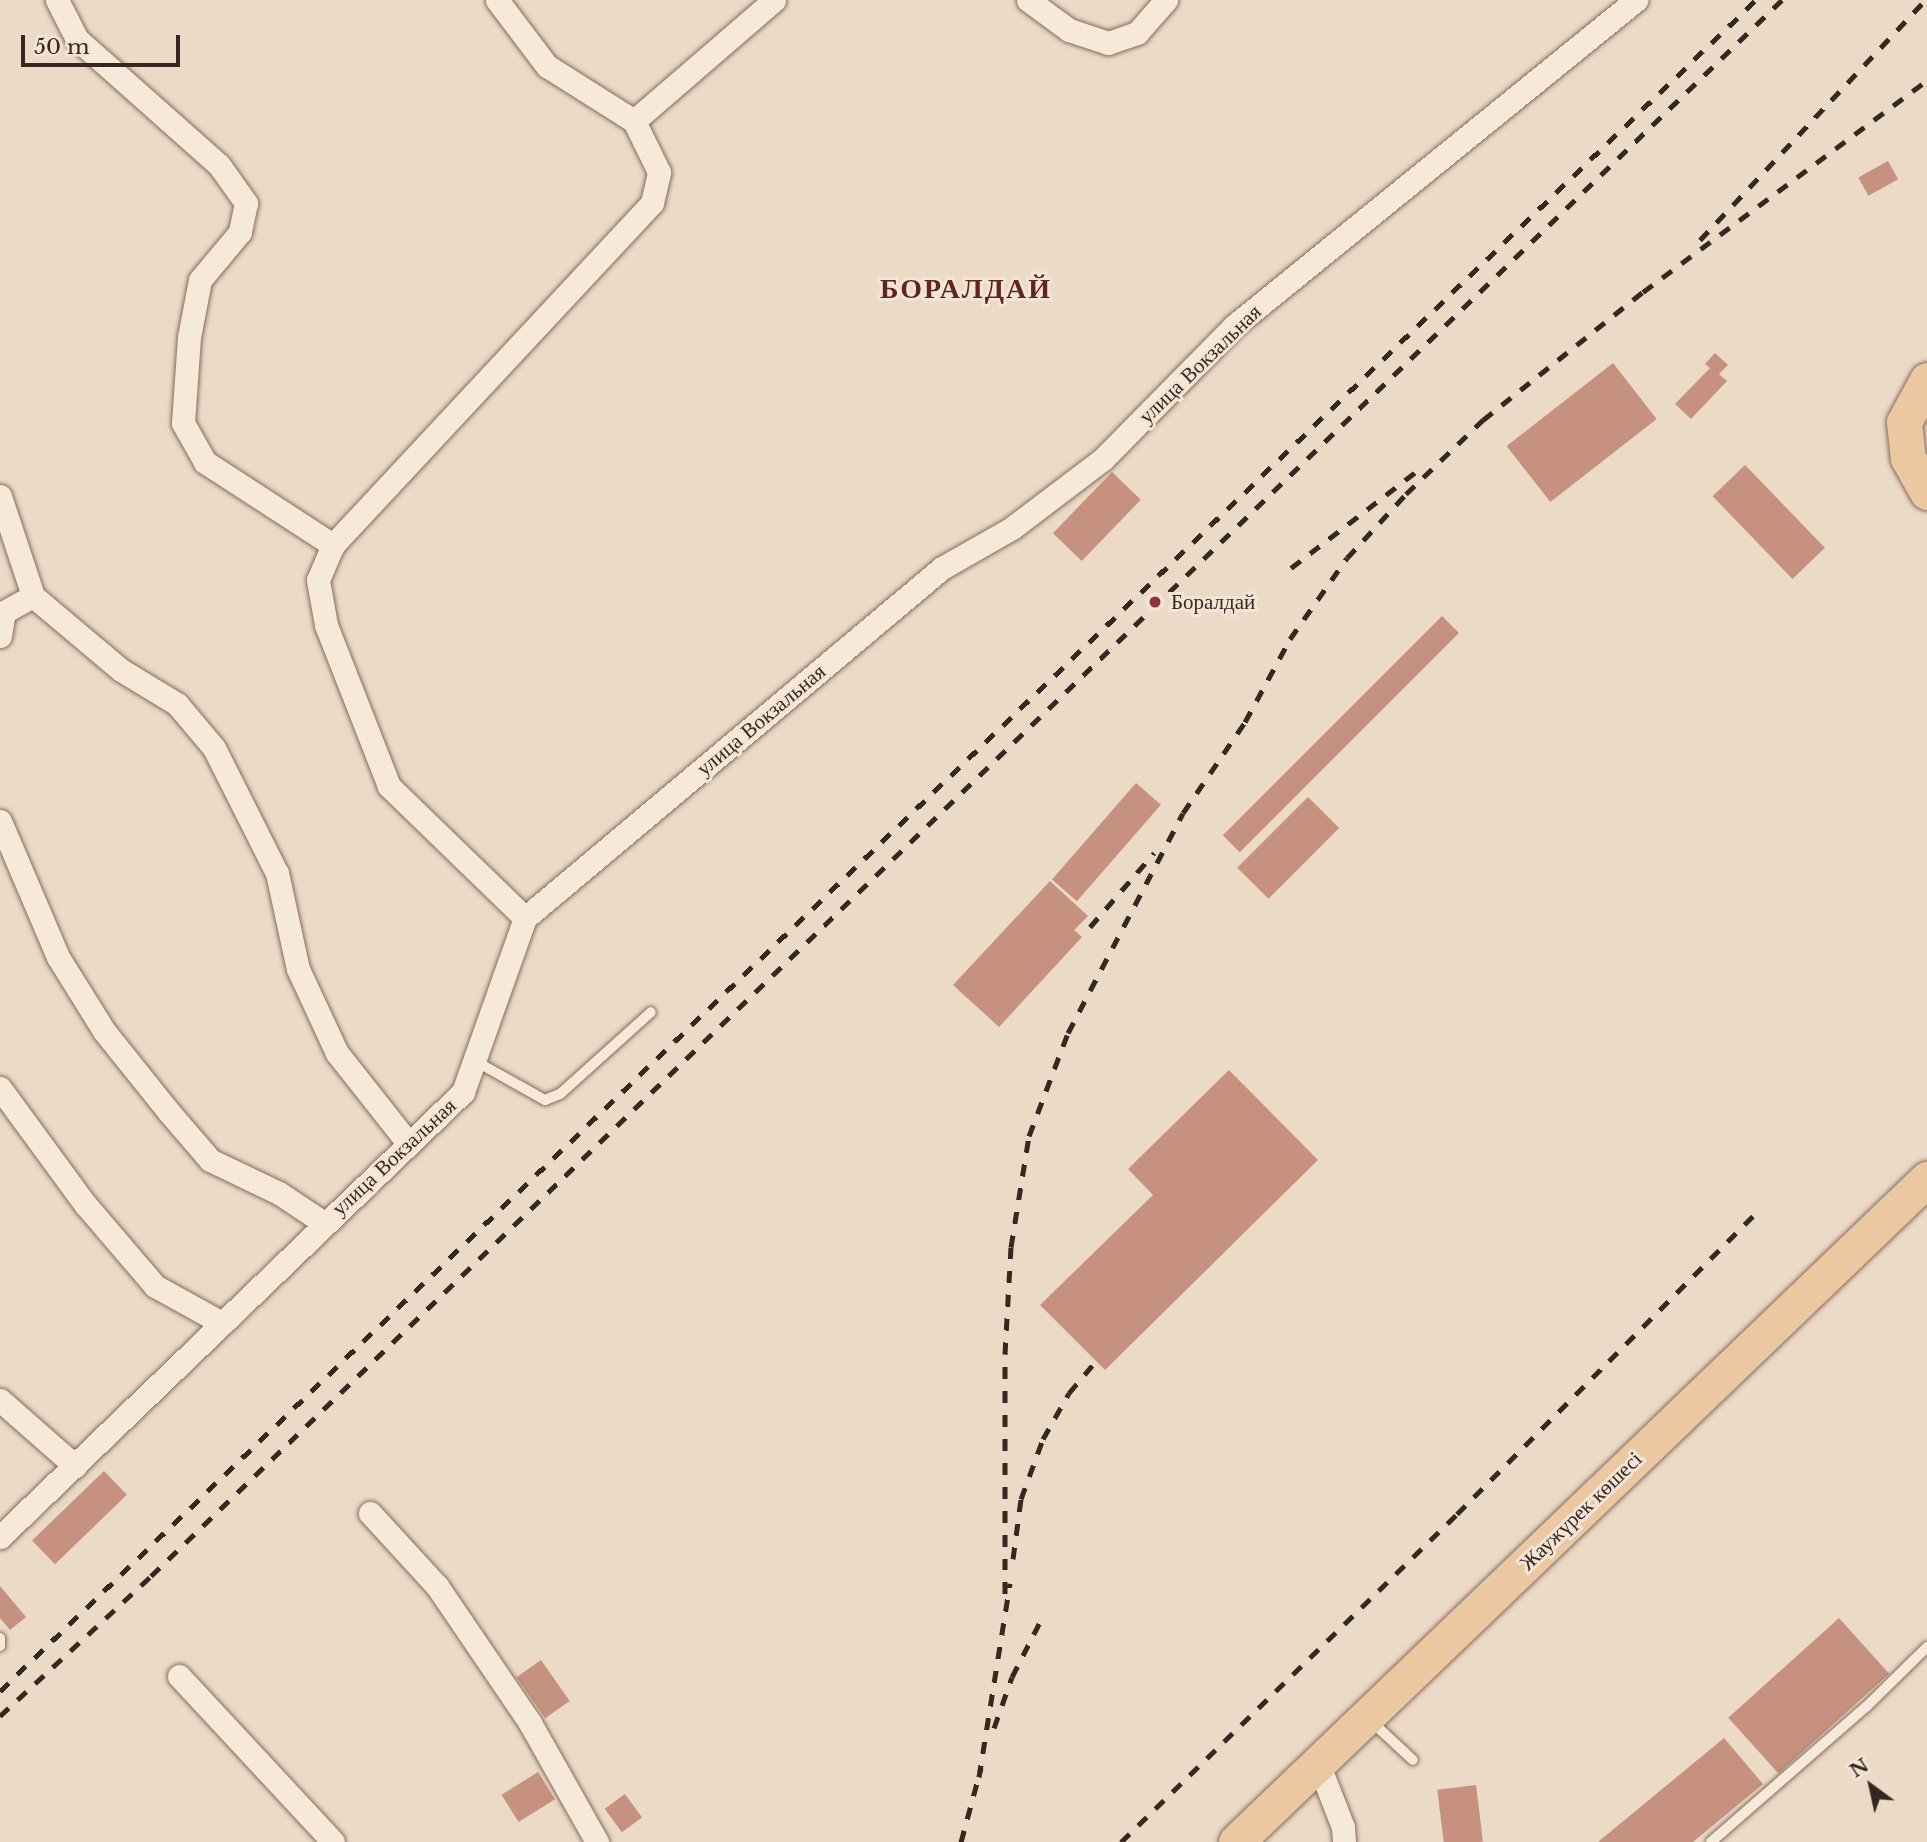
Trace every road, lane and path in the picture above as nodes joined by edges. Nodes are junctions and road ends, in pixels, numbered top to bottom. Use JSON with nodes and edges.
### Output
{"nodes":[{"id":1,"x":57,"y":0,"type":"edge"},
{"id":2,"x":497,"y":0,"type":"edge"},
{"id":3,"x":775,"y":0,"type":"edge"},
{"id":4,"x":1028,"y":0,"type":"edge"},
{"id":5,"x":1166,"y":0,"type":"edge"},
{"id":6,"x":1636,"y":0,"type":"edge"},
{"id":7,"x":634,"y":121,"type":"junction"},
{"id":8,"x":1927,"y":380,"type":"edge"},
{"id":9,"x":1927,"y":492,"type":"edge"},
{"id":10,"x":0,"y":496,"type":"edge"},
{"id":11,"x":333,"y":545,"type":"junction"},
{"id":12,"x":33,"y":596,"type":"junction"},
{"id":13,"x":2,"y":611,"type":"edge"},
{"id":14,"x":0,"y":636,"type":"edge"},
{"id":15,"x":2,"y":836,"type":"edge"},
{"id":16,"x":525,"y":918,"type":"junction"},
{"id":17,"x":652,"y":1012,"type":"dead end"},
{"id":18,"x":477,"y":1062,"type":"junction"},
{"id":19,"x":0,"y":1088,"type":"edge"},
{"id":20,"x":408,"y":1143,"type":"junction"},
{"id":21,"x":1927,"y":1179,"type":"edge"},
{"id":22,"x":324,"y":1223,"type":"junction"},
{"id":23,"x":222,"y":1323,"type":"junction"},
{"id":24,"x":0,"y":1400,"type":"edge"},
{"id":25,"x":75,"y":1466,"type":"junction"},
{"id":26,"x":370,"y":1513,"type":"dead end"},
{"id":27,"x":0,"y":1537,"type":"edge"},
{"id":28,"x":0,"y":1638,"type":"edge"},
{"id":29,"x":0,"y":1646,"type":"edge"},
{"id":30,"x":1927,"y":1647,"type":"edge"},
{"id":31,"x":179,"y":1676,"type":"dead end"},
{"id":32,"x":1367,"y":1717,"type":"junction"},
{"id":33,"x":1413,"y":1760,"type":"dead end"},
{"id":34,"x":1318,"y":1763,"type":"junction"},
{"id":35,"x":333,"y":1842,"type":"edge"},
{"id":36,"x":597,"y":1842,"type":"edge"},
{"id":37,"x":1236,"y":1842,"type":"edge"},
{"id":38,"x":1344,"y":1842,"type":"edge"},
{"id":39,"x":1711,"y":1842,"type":"edge"}],
"edges":[{"from":1,"to":11,"type":"street"},
{"from":2,"to":7,"type":"street"},
{"from":3,"to":7,"type":"street"},
{"from":4,"to":5,"type":"street"},
{"from":6,"to":16,"type":"street","name":"улица Вокзальная"},
{"from":7,"to":11,"type":"street"},
{"from":8,"to":9,"type":"main road"},
{"from":10,"to":12,"type":"street"},
{"from":11,"to":16,"type":"street"},
{"from":12,"to":13,"type":"street"},
{"from":12,"to":20,"type":"street"},
{"from":13,"to":14,"type":"street"},
{"from":15,"to":22,"type":"street"},
{"from":16,"to":18,"type":"street","name":"улица Вокзальная"},
{"from":17,"to":18,"type":"lane"},
{"from":18,"to":20,"type":"street","name":"улица Вокзальная"},
{"from":19,"to":23,"type":"street"},
{"from":20,"to":22,"type":"street","name":"улица Вокзальная"},
{"from":21,"to":32,"type":"main road","name":"Жаужүрек көшесі"},
{"from":22,"to":23,"type":"street","name":"улица Вокзальная"},
{"from":23,"to":25,"type":"street","name":"улица Вокзальная"},
{"from":24,"to":25,"type":"street"},
{"from":25,"to":27,"type":"street","name":"улица Вокзальная"},
{"from":26,"to":36,"type":"street"},
{"from":28,"to":29,"type":"lane"},
{"from":30,"to":39,"type":"lane"},
{"from":31,"to":35,"type":"street"},
{"from":32,"to":33,"type":"lane"},
{"from":32,"to":34,"type":"main road","name":"Жаужүрек көшесі"},
{"from":34,"to":37,"type":"main road","name":"Жаужүрек көшесі"},
{"from":34,"to":38,"type":"street"}]}
